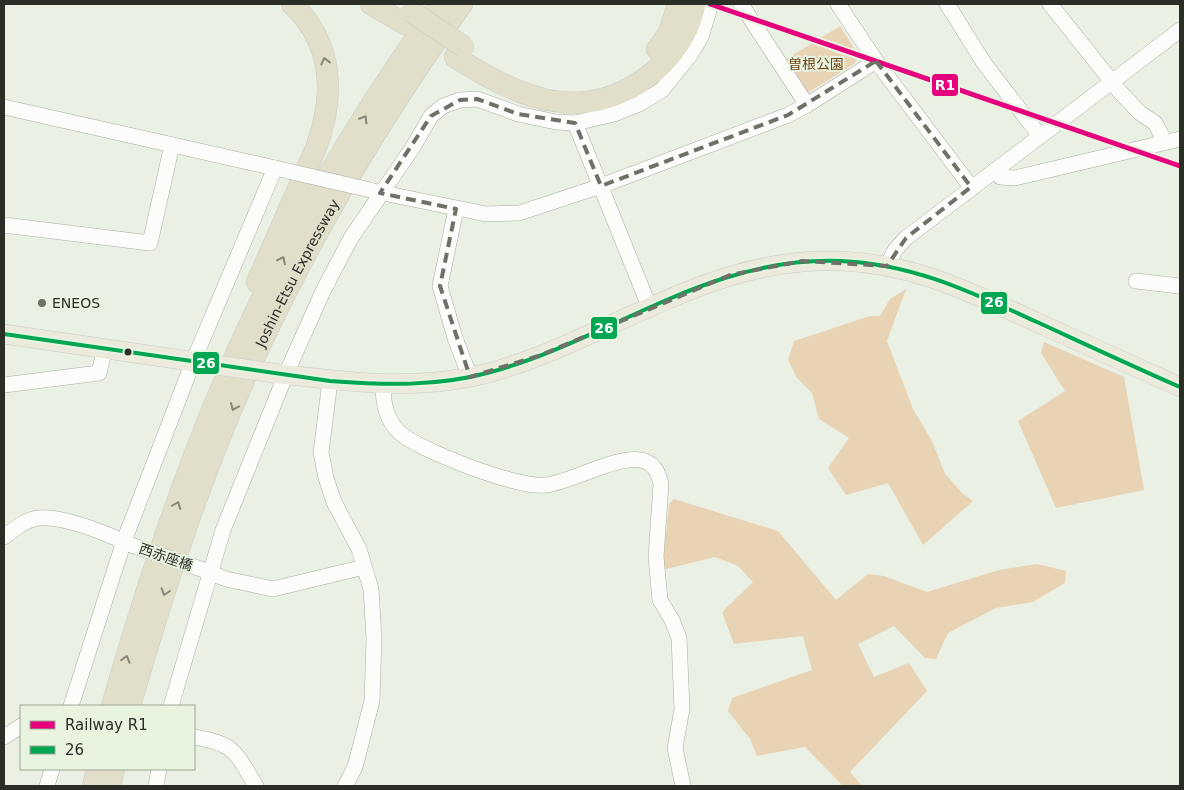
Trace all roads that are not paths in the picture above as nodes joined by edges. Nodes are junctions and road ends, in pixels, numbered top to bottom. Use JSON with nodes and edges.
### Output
{"nodes":[{"id":1,"x":292,"y":4,"type":"edge"},
{"id":2,"x":371,"y":4,"type":"edge"},
{"id":3,"x":440,"y":4,"type":"edge"},
{"id":4,"x":462,"y":4,"type":"edge"},
{"id":5,"x":469,"y":4,"type":"edge"},
{"id":6,"x":678,"y":4,"type":"edge"},
{"id":7,"x":694,"y":4,"type":"edge"},
{"id":8,"x":711,"y":4,"type":"edge"},
{"id":9,"x":741,"y":4,"type":"edge"},
{"id":10,"x":946,"y":4,"type":"edge"},
{"id":11,"x":1050,"y":4,"type":"edge"},
{"id":12,"x":843,"y":5,"type":"edge"},
{"id":13,"x":405,"y":13,"type":"edge"},
{"id":14,"x":1180,"y":30,"type":"edge"},
{"id":15,"x":460,"y":52,"type":"junction"},
{"id":16,"x":876,"y":61,"type":"junction"},
{"id":17,"x":1110,"y":82,"type":"junction"},
{"id":18,"x":807,"y":106,"type":"junction"},
{"id":19,"x":4,"y":107,"type":"edge"},
{"id":20,"x":576,"y":123,"type":"junction"},
{"id":21,"x":1039,"y":135,"type":"junction"},
{"id":22,"x":1173,"y":140,"type":"edge"},
{"id":23,"x":172,"y":145,"type":"junction"},
{"id":24,"x":281,"y":170,"type":"junction"},
{"id":25,"x":995,"y":170,"type":"junction"},
{"id":26,"x":349,"y":175,"type":"junction"},
{"id":27,"x":601,"y":186,"type":"junction"},
{"id":28,"x":971,"y":188,"type":"junction"},
{"id":29,"x":375,"y":192,"type":"junction"},
{"id":30,"x":456,"y":209,"type":"junction"},
{"id":31,"x":4,"y":225,"type":"edge"},
{"id":32,"x":887,"y":266,"type":"junction"},
{"id":33,"x":1136,"y":281,"type":"dead end"},
{"id":34,"x":1180,"y":286,"type":"edge"},
{"id":35,"x":649,"y":306,"type":"junction"},
{"id":36,"x":4,"y":334,"type":"edge"},
{"id":37,"x":105,"y":348,"type":"junction"},
{"id":38,"x":198,"y":362,"type":"junction"},
{"id":39,"x":279,"y":374,"type":"junction"},
{"id":40,"x":470,"y":377,"type":"junction"},
{"id":41,"x":330,"y":381,"type":"junction"},
{"id":42,"x":383,"y":384,"type":"junction"},
{"id":43,"x":4,"y":385,"type":"edge"},
{"id":44,"x":1180,"y":388,"type":"edge"},
{"id":45,"x":203,"y":436,"type":"junction"},
{"id":46,"x":4,"y":537,"type":"edge"},
{"id":47,"x":128,"y":543,"type":"junction"},
{"id":48,"x":364,"y":567,"type":"junction"},
{"id":49,"x":205,"y":570,"type":"junction"},
{"id":50,"x":72,"y":705,"type":"edge"},
{"id":51,"x":112,"y":705,"type":"edge"},
{"id":52,"x":130,"y":705,"type":"edge"},
{"id":53,"x":171,"y":705,"type":"edge"},
{"id":54,"x":20,"y":727,"type":"edge"},
{"id":55,"x":4,"y":736,"type":"edge"},
{"id":56,"x":195,"y":737,"type":"edge"},
{"id":57,"x":52,"y":770,"type":"edge"},
{"id":58,"x":97,"y":770,"type":"edge"},
{"id":59,"x":114,"y":770,"type":"edge"},
{"id":60,"x":159,"y":770,"type":"edge"},
{"id":61,"x":350,"y":784,"type":"edge"},
{"id":62,"x":47,"y":786,"type":"edge"},
{"id":63,"x":93,"y":786,"type":"edge"},
{"id":64,"x":110,"y":786,"type":"edge"},
{"id":65,"x":156,"y":786,"type":"edge"},
{"id":66,"x":256,"y":786,"type":"edge"},
{"id":67,"x":683,"y":786,"type":"edge"}],
"edges":[{"from":45,"to":1,"type":"highway","one_way":true},
{"from":2,"to":13,"type":"highway"},
{"from":45,"to":3,"type":"highway","name":"Joshin-Etsu Expressway","one_way":true},
{"from":4,"to":26,"type":"highway","name":"Joshin-Etsu Expressway"},
{"from":5,"to":26,"type":"highway"},
{"from":6,"to":15,"type":"highway"},
{"from":7,"to":15,"type":"highway"},
{"from":8,"to":20,"type":"street"},
{"from":9,"to":18,"type":"street"},
{"from":10,"to":21,"type":"street"},
{"from":11,"to":17,"type":"street"},
{"from":12,"to":16,"type":"street"},
{"from":13,"to":15,"type":"highway","bridge":true},
{"from":14,"to":17,"type":"street"},
{"from":16,"to":18,"type":"street"},
{"from":16,"to":28,"type":"street"},
{"from":17,"to":21,"type":"street"},
{"from":17,"to":22,"type":"street"},
{"from":18,"to":27,"type":"street"},
{"from":19,"to":23,"type":"street"},
{"from":20,"to":27,"type":"street"},
{"from":20,"to":29,"type":"street"},
{"from":21,"to":25,"type":"street"},
{"from":22,"to":25,"type":"street"},
{"from":23,"to":24,"type":"street"},
{"from":23,"to":31,"type":"street"},
{"from":24,"to":29,"type":"street","bridge":true},
{"from":24,"to":38,"type":"street"},
{"from":25,"to":28,"type":"street"},
{"from":26,"to":52,"type":"highway","name":"Joshin-Etsu Expressway","one_way":true},
{"from":27,"to":30,"type":"street"},
{"from":27,"to":35,"type":"street"},
{"from":28,"to":32,"type":"street"},
{"from":29,"to":30,"type":"street"},
{"from":29,"to":39,"type":"street"},
{"from":30,"to":40,"type":"street"},
{"from":32,"to":35,"type":"main road"},
{"from":32,"to":44,"type":"main road"},
{"from":33,"to":34,"type":"street"},
{"from":35,"to":40,"type":"main road"},
{"from":36,"to":37,"type":"main road"},
{"from":37,"to":38,"type":"main road"},
{"from":37,"to":43,"type":"street"},
{"from":38,"to":39,"type":"main road","bridge":true},
{"from":38,"to":47,"type":"street"},
{"from":39,"to":41,"type":"main road"},
{"from":39,"to":49,"type":"street"},
{"from":40,"to":42,"type":"main road"},
{"from":41,"to":42,"type":"main road"},
{"from":41,"to":48,"type":"street"},
{"from":42,"to":67,"type":"street"},
{"from":51,"to":45,"type":"highway","name":"Joshin-Etsu Expressway","one_way":true},
{"from":46,"to":47,"type":"street","name":"西赤座橋"},
{"from":47,"to":49,"type":"street","name":"西赤座橋","bridge":true},
{"from":47,"to":50,"type":"street"},
{"from":48,"to":49,"type":"street","name":"西赤座橋"},
{"from":48,"to":61,"type":"street"},
{"from":49,"to":53,"type":"street"},
{"from":54,"to":55,"type":"street"},
{"from":56,"to":66,"type":"street"},
{"from":57,"to":62,"type":"street"},
{"from":58,"to":63,"type":"highway"},
{"from":59,"to":64,"type":"highway"},
{"from":60,"to":65,"type":"street"}]}
